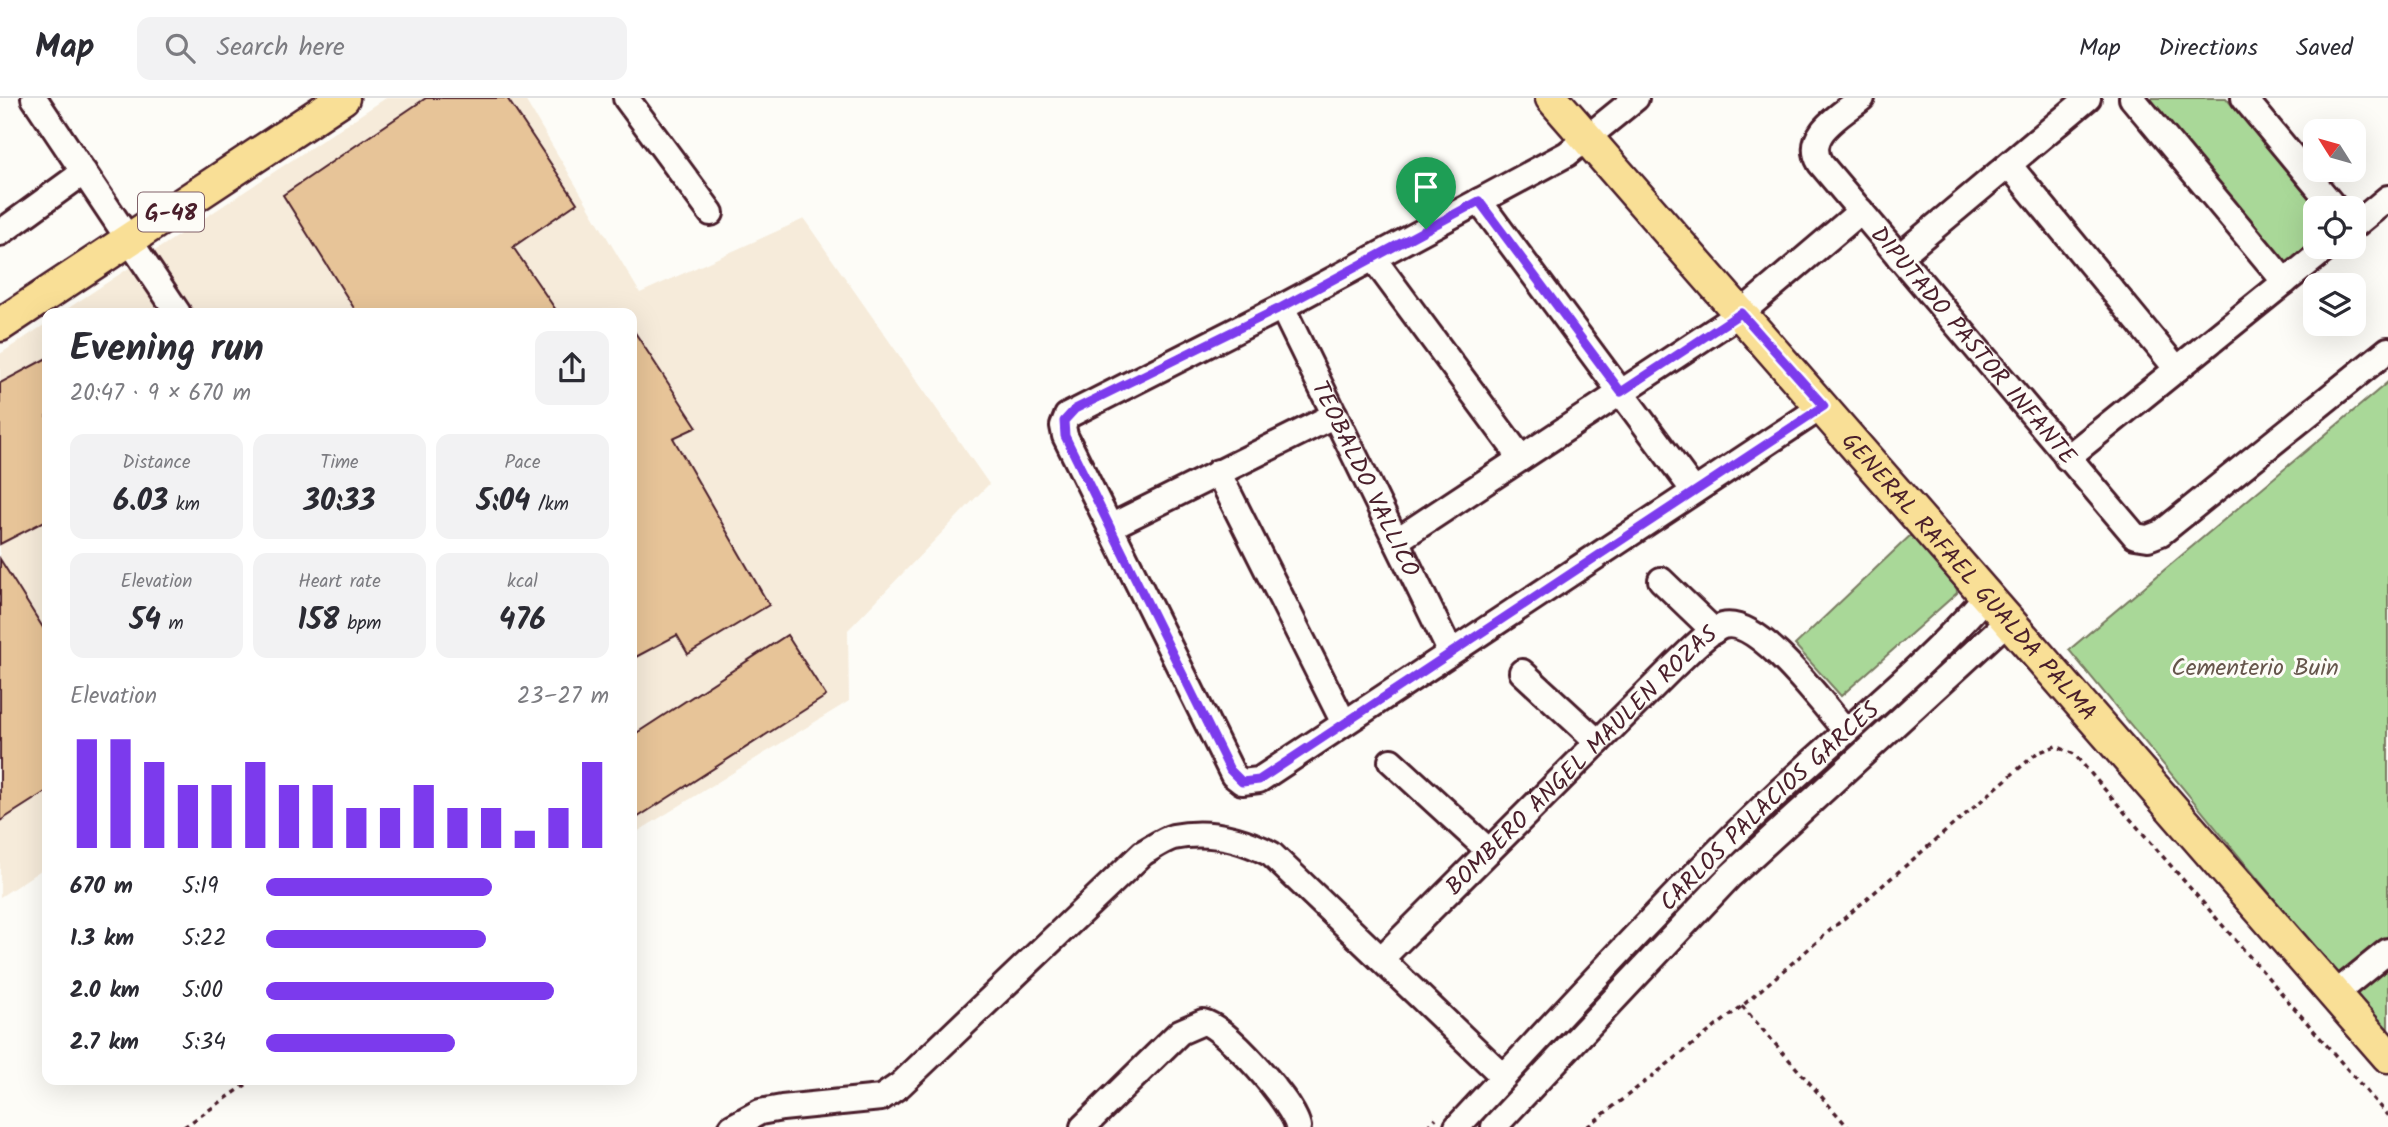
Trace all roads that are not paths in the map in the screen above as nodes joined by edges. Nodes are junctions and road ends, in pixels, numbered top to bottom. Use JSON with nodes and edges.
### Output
{"nodes":[{"id":1,"x":34,"y":98,"type":"edge"},
{"id":2,"x":343,"y":98,"type":"edge"},
{"id":3,"x":626,"y":98,"type":"edge"},
{"id":4,"x":1552,"y":98,"type":"edge"},
{"id":5,"x":1636,"y":98,"type":"edge"},
{"id":6,"x":1862,"y":98,"type":"edge"},
{"id":7,"x":2088,"y":98,"type":"edge"},
{"id":8,"x":2132,"y":98,"type":"edge"},
{"id":9,"x":2244,"y":98,"type":"edge"},
{"id":10,"x":1587,"y":139,"type":"junction"},
{"id":11,"x":2009,"y":165,"type":"junction"},
{"id":12,"x":84,"y":172,"type":"junction"},
{"id":13,"x":2325,"y":196,"type":"edge"},
{"id":14,"x":2388,"y":198,"type":"edge"},
{"id":15,"x":1479,"y":201,"type":"junction"},
{"id":16,"x":1861,"y":211,"type":"junction"},
{"id":17,"x":711,"y":213,"type":"dead end"},
{"id":18,"x":2366,"y":216,"type":"edge"},
{"id":19,"x":0,"y":233,"type":"edge"},
{"id":20,"x":129,"y":240,"type":"junction"},
{"id":21,"x":1899,"y":257,"type":"junction"},
{"id":22,"x":1373,"y":258,"type":"junction"},
{"id":23,"x":2313,"y":259,"type":"edge"},
{"id":24,"x":2285,"y":282,"type":"junction"},
{"id":25,"x":1282,"y":307,"type":"junction"},
{"id":26,"x":175,"y":308,"type":"edge"},
{"id":27,"x":1741,"y":313,"type":"junction"},
{"id":28,"x":0,"y":326,"type":"edge"},
{"id":29,"x":2388,"y":350,"type":"edge"},
{"id":30,"x":2177,"y":369,"type":"junction"},
{"id":31,"x":1621,"y":392,"type":"junction"},
{"id":32,"x":1824,"y":406,"type":"junction"},
{"id":33,"x":1335,"y":415,"type":"junction"},
{"id":34,"x":1521,"y":458,"type":"junction"},
{"id":35,"x":2067,"y":458,"type":"junction"},
{"id":36,"x":1218,"y":472,"type":"junction"},
{"id":37,"x":1694,"y":491,"type":"junction"},
{"id":38,"x":1110,"y":527,"type":"junction"},
{"id":39,"x":1396,"y":541,"type":"junction"},
{"id":40,"x":1661,"y":580,"type":"dead end"},
{"id":41,"x":1987,"y":595,"type":"junction"},
{"id":42,"x":2008,"y":621,"type":"junction"},
{"id":43,"x":1714,"y":631,"type":"junction"},
{"id":44,"x":1450,"y":651,"type":"junction"},
{"id":45,"x":1522,"y":672,"type":"dead end"},
{"id":46,"x":1344,"y":723,"type":"junction"},
{"id":47,"x":1846,"y":731,"type":"junction"},
{"id":48,"x":1598,"y":742,"type":"junction"},
{"id":49,"x":1391,"y":761,"type":"dead end"},
{"id":50,"x":1489,"y":851,"type":"junction"},
{"id":51,"x":2388,"y":951,"type":"edge"},
{"id":52,"x":1381,"y":959,"type":"junction"},
{"id":53,"x":2335,"y":994,"type":"junction"},
{"id":54,"x":1556,"y":1021,"type":"junction"},
{"id":55,"x":1576,"y":1041,"type":"junction"},
{"id":56,"x":2388,"y":1056,"type":"edge"},
{"id":57,"x":1504,"y":1077,"type":"junction"},
{"id":58,"x":786,"y":1117,"type":"edge"},
{"id":59,"x":741,"y":1125,"type":"edge"},
{"id":60,"x":1083,"y":1127,"type":"edge"},
{"id":61,"x":1298,"y":1127,"type":"edge"},
{"id":62,"x":1457,"y":1127,"type":"edge"},
{"id":63,"x":1494,"y":1127,"type":"edge"}],
"edges":[{"from":1,"to":12,"type":"street"},
{"from":2,"to":20,"type":"main road","number":"G-48"},
{"from":3,"to":17,"type":"street"},
{"from":4,"to":10,"type":"main road","name":"GENERAL RAFAEL GUALDA PALMA"},
{"from":5,"to":10,"type":"street"},
{"from":6,"to":16,"type":"street","name":"DIPUTADO PASTOR INFANTE"},
{"from":7,"to":11,"type":"street"},
{"from":8,"to":24,"type":"street"},
{"from":9,"to":13,"type":"street"},
{"from":10,"to":15,"type":"street"},
{"from":10,"to":27,"type":"main road","name":"GENERAL RAFAEL GUALDA PALMA"},
{"from":11,"to":21,"type":"street"},
{"from":11,"to":30,"type":"street"},
{"from":12,"to":19,"type":"street"},
{"from":12,"to":20,"type":"street"},
{"from":14,"to":18,"type":"street"},
{"from":15,"to":22,"type":"street"},
{"from":15,"to":31,"type":"street"},
{"from":16,"to":21,"type":"street","name":"DIPUTADO PASTOR INFANTE"},
{"from":16,"to":27,"type":"street"},
{"from":20,"to":26,"type":"street"},
{"from":20,"to":28,"type":"main road","number":"G-48"},
{"from":21,"to":35,"type":"street","name":"DIPUTADO PASTOR INFANTE"},
{"from":22,"to":25,"type":"street"},
{"from":22,"to":34,"type":"street"},
{"from":23,"to":24,"type":"street"},
{"from":24,"to":30,"type":"street"},
{"from":25,"to":33,"type":"street","name":"TEOBALDO VALLICO"},
{"from":25,"to":38,"type":"street"},
{"from":27,"to":31,"type":"street"},
{"from":27,"to":32,"type":"main road","name":"GENERAL RAFAEL GUALDA PALMA"},
{"from":29,"to":35,"type":"street","name":"DIPUTADO PASTOR INFANTE"},
{"from":30,"to":35,"type":"street"},
{"from":31,"to":34,"type":"street"},
{"from":31,"to":37,"type":"street"},
{"from":32,"to":37,"type":"street"},
{"from":32,"to":41,"type":"main road","name":"GENERAL RAFAEL GUALDA PALMA"},
{"from":33,"to":36,"type":"street"},
{"from":33,"to":39,"type":"street","name":"TEOBALDO VALLICO"},
{"from":34,"to":39,"type":"street"},
{"from":36,"to":38,"type":"street"},
{"from":36,"to":46,"type":"street"},
{"from":37,"to":44,"type":"street"},
{"from":38,"to":46,"type":"street"},
{"from":39,"to":44,"type":"street","name":"TEOBALDO VALLICO"},
{"from":40,"to":43,"type":"street"},
{"from":41,"to":42,"type":"main road","name":"GENERAL RAFAEL GUALDA PALMA"},
{"from":41,"to":47,"type":"street","name":"CARLOS PALACIOS GARCÉS"},
{"from":42,"to":53,"type":"main road","name":"GENERAL RAFAEL GUALDA PALMA"},
{"from":42,"to":55,"type":"street","name":"CARLOS PALACIOS GARCÉS"},
{"from":43,"to":47,"type":"street","name":"BOMBERO ÁNGEL MAULEN ROZAS"},
{"from":43,"to":48,"type":"street","name":"BOMBERO ÁNGEL MAULEN ROZAS"},
{"from":44,"to":46,"type":"street"},
{"from":45,"to":48,"type":"street"},
{"from":47,"to":54,"type":"street","name":"CARLOS PALACIOS GARCÉS"},
{"from":48,"to":50,"type":"street","name":"BOMBERO ÁNGEL MAULEN ROZAS"},
{"from":49,"to":50,"type":"street"},
{"from":50,"to":52,"type":"street","name":"BOMBERO ÁNGEL MAULEN ROZAS"},
{"from":51,"to":53,"type":"street"},
{"from":52,"to":57,"type":"street"},
{"from":52,"to":58,"type":"street"},
{"from":53,"to":56,"type":"main road","name":"GENERAL RAFAEL GUALDA PALMA"},
{"from":54,"to":55,"type":"street"},
{"from":54,"to":57,"type":"street","name":"CARLOS PALACIOS GARCÉS"},
{"from":55,"to":63,"type":"street","name":"CARLOS PALACIOS GARCÉS"},
{"from":57,"to":62,"type":"street","name":"CARLOS PALACIOS GARCÉS"},
{"from":58,"to":59,"type":"street"},
{"from":60,"to":61,"type":"street"}]}
